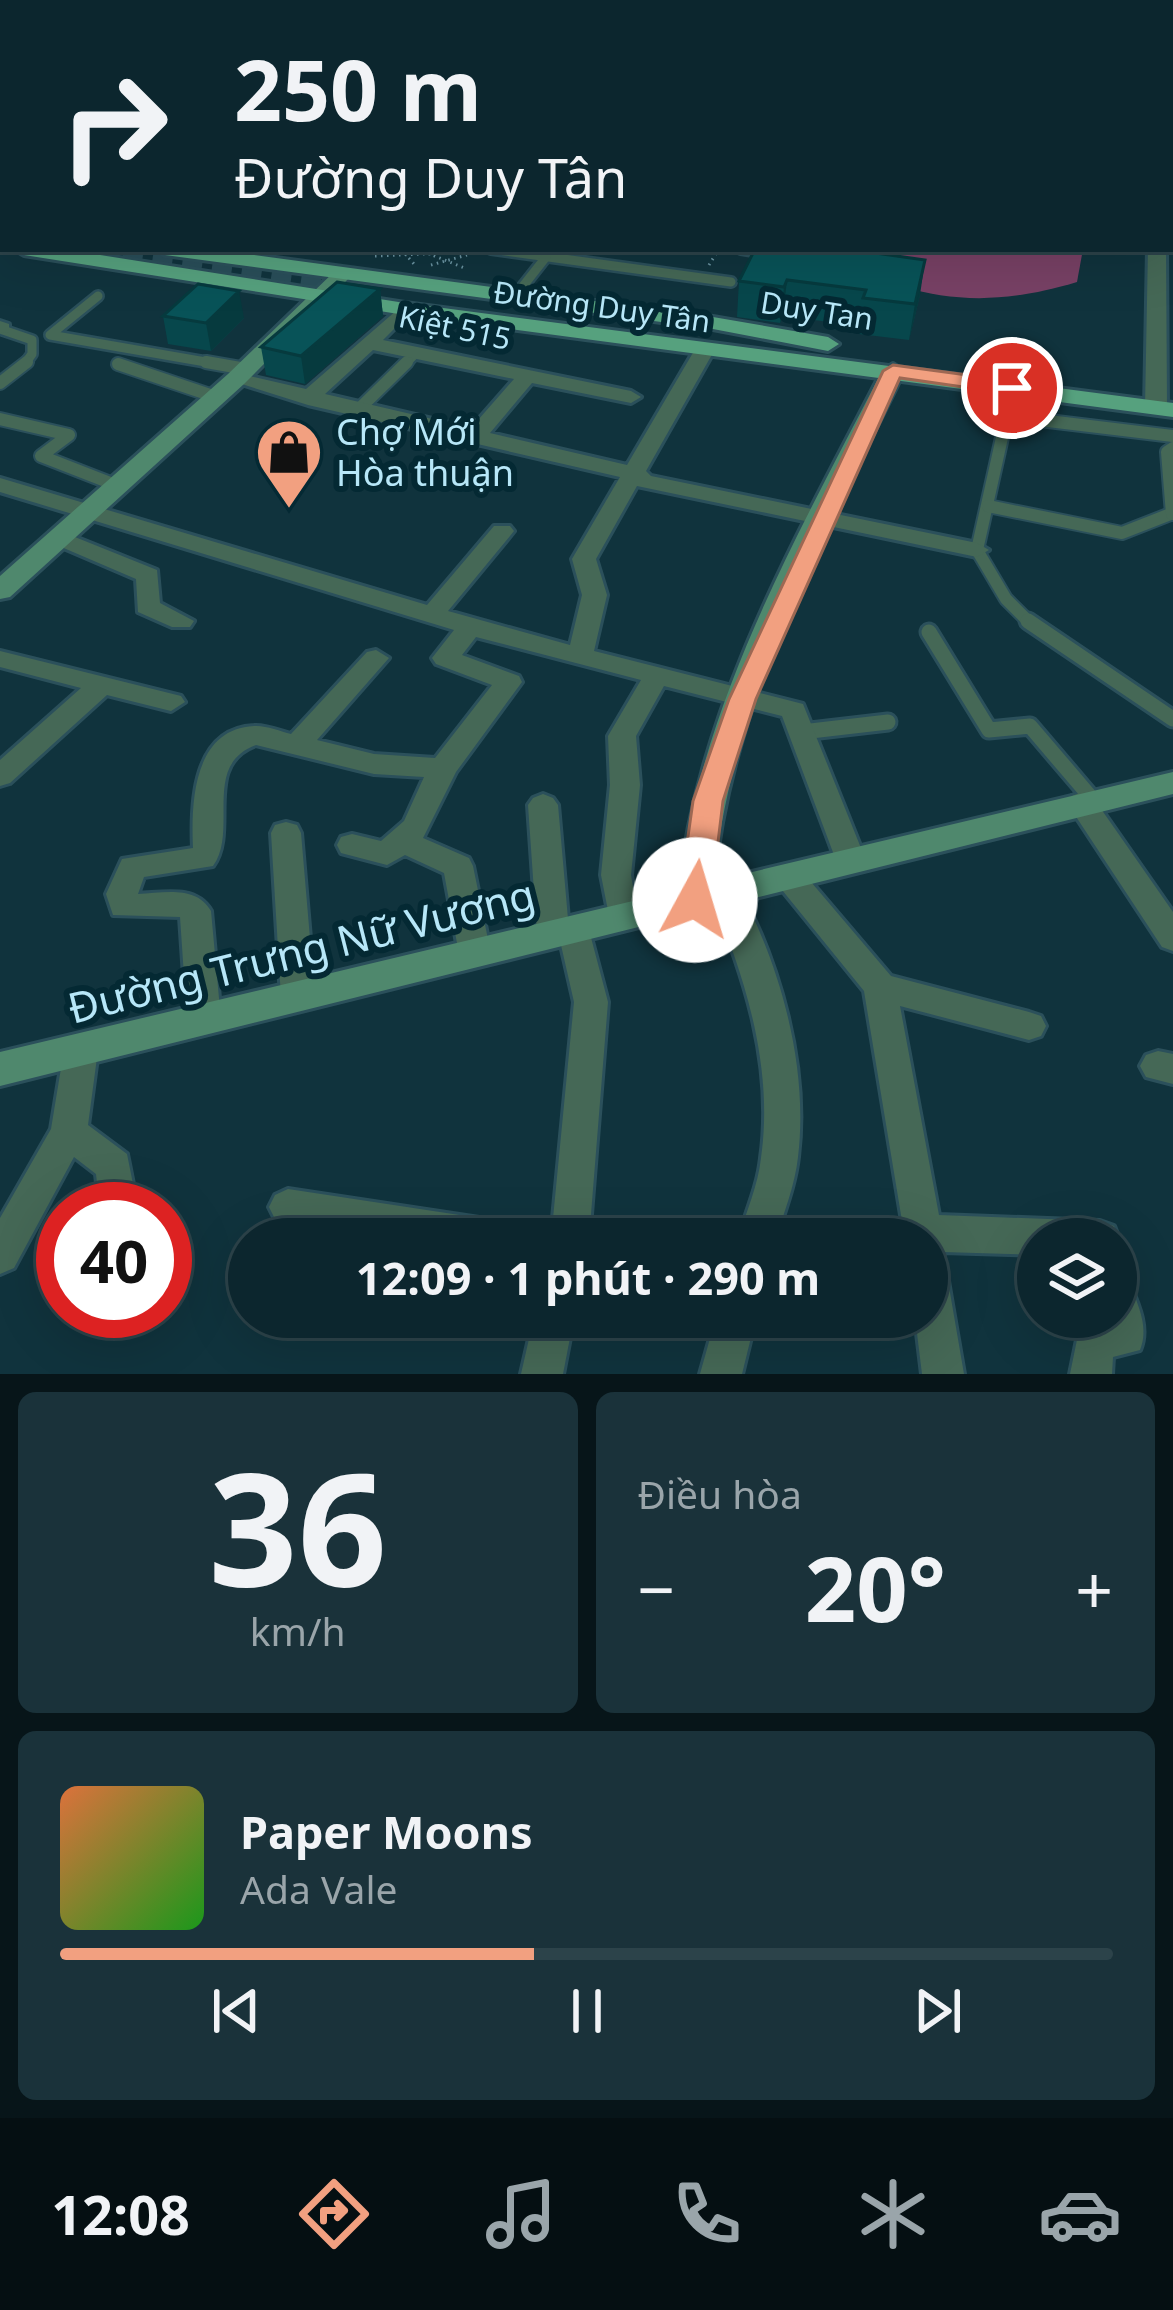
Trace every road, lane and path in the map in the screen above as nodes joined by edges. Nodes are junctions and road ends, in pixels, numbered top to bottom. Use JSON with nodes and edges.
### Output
{"nodes":[{"id":1,"x":53,"y":252,"type":"edge"},
{"id":2,"x":181,"y":252,"type":"edge"},
{"id":3,"x":404,"y":252,"type":"edge"},
{"id":4,"x":424,"y":252,"type":"edge"},
{"id":5,"x":517,"y":252,"type":"edge"},
{"id":6,"x":601,"y":252,"type":"edge"},
{"id":7,"x":429,"y":254,"type":"junction"},
{"id":8,"x":406,"y":255,"type":"junction"},
{"id":9,"x":546,"y":256,"type":"junction"},
{"id":10,"x":1162,"y":257,"type":"edge"},
{"id":11,"x":448,"y":260,"type":"junction"},
{"id":12,"x":593,"y":263,"type":"junction"},
{"id":13,"x":414,"y":264,"type":"dead end"},
{"id":14,"x":430,"y":266,"type":"dead end"},
{"id":15,"x":731,"y":282,"type":"dead end"},
{"id":16,"x":355,"y":284,"type":"junction"},
{"id":17,"x":516,"y":295,"type":"junction"},
{"id":18,"x":98,"y":296,"type":"dead end"},
{"id":19,"x":322,"y":296,"type":"junction"},
{"id":20,"x":405,"y":309,"type":"junction"},
{"id":21,"x":1,"y":328,"type":"edge"},
{"id":22,"x":369,"y":343,"type":"junction"},
{"id":23,"x":807,"y":350,"type":"junction"},
{"id":24,"x":704,"y":351,"type":"junction"},
{"id":25,"x":416,"y":352,"type":"junction"},
{"id":26,"x":118,"y":364,"type":"dead end"},
{"id":27,"x":893,"y":371,"type":"junction"},
{"id":28,"x":241,"y":374,"type":"junction"},
{"id":29,"x":527,"y":376,"type":"junction"},
{"id":30,"x":0,"y":383,"type":"edge"},
{"id":31,"x":1012,"y":388,"type":"junction"},
{"id":32,"x":216,"y":397,"type":"junction"},
{"id":33,"x":631,"y":397,"type":"dead end"},
{"id":34,"x":308,"y":399,"type":"junction"},
{"id":35,"x":1165,"y":400,"type":"edge"},
{"id":36,"x":357,"y":411,"type":"junction"},
{"id":37,"x":1007,"y":416,"type":"junction"},
{"id":38,"x":0,"y":418,"type":"edge"},
{"id":39,"x":1173,"y":436,"type":"edge"},
{"id":40,"x":473,"y":439,"type":"junction"},
{"id":41,"x":1173,"y":448,"type":"edge"},
{"id":42,"x":636,"y":474,"type":"junction"},
{"id":43,"x":0,"y":485,"type":"edge"},
{"id":44,"x":118,"y":486,"type":"junction"},
{"id":45,"x":0,"y":502,"type":"edge"},
{"id":46,"x":988,"y":506,"type":"junction"},
{"id":47,"x":1172,"y":513,"type":"edge"},
{"id":48,"x":824,"y":518,"type":"junction"},
{"id":49,"x":78,"y":522,"type":"junction"},
{"id":50,"x":502,"y":531,"type":"dead end"},
{"id":51,"x":977,"y":550,"type":"junction"},
{"id":52,"x":0,"y":591,"type":"edge"},
{"id":53,"x":432,"y":615,"type":"junction"},
{"id":54,"x":181,"y":620,"type":"dead end"},
{"id":55,"x":470,"y":627,"type":"junction"},
{"id":56,"x":929,"y":632,"type":"dead end"},
{"id":57,"x":578,"y":657,"type":"junction"},
{"id":58,"x":376,"y":658,"type":"dead end"},
{"id":59,"x":0,"y":659,"type":"edge"},
{"id":60,"x":657,"y":676,"type":"junction"},
{"id":61,"x":104,"y":682,"type":"junction"},
{"id":62,"x":742,"y":699,"type":"junction"},
{"id":63,"x":171,"y":702,"type":"dead end"},
{"id":64,"x":1173,"y":719,"type":"edge"},
{"id":65,"x":797,"y":721,"type":"junction"},
{"id":66,"x":888,"y":722,"type":"dead end"},
{"id":67,"x":300,"y":742,"type":"junction"},
{"id":68,"x":443,"y":768,"type":"junction"},
{"id":69,"x":0,"y":776,"type":"edge"},
{"id":70,"x":1173,"y":783,"type":"edge"},
{"id":71,"x":1088,"y":802,"type":"junction"},
{"id":72,"x":543,"y":805,"type":"dead end"},
{"id":73,"x":286,"y":833,"type":"dead end"},
{"id":74,"x":401,"y":841,"type":"junction"},
{"id":75,"x":352,"y":844,"type":"dead end"},
{"id":76,"x":852,"y":862,"type":"junction"},
{"id":77,"x":789,"y":877,"type":"junction"},
{"id":78,"x":710,"y":897,"type":"junction"},
{"id":79,"x":622,"y":917,"type":"junction"},
{"id":80,"x":563,"y":933,"type":"junction"},
{"id":81,"x":1173,"y":938,"type":"edge"},
{"id":82,"x":475,"y":954,"type":"junction"},
{"id":83,"x":880,"y":987,"type":"junction"},
{"id":84,"x":298,"y":997,"type":"junction"},
{"id":85,"x":204,"y":1020,"type":"junction"},
{"id":86,"x":1029,"y":1026,"type":"dead end"},
{"id":87,"x":82,"y":1050,"type":"junction"},
{"id":88,"x":0,"y":1069,"type":"edge"},
{"id":89,"x":70,"y":1132,"type":"junction"},
{"id":90,"x":116,"y":1182,"type":"edge"},
{"id":91,"x":288,"y":1207,"type":"dead end"},
{"id":92,"x":361,"y":1218,"type":"edge"},
{"id":93,"x":572,"y":1218,"type":"edge"},
{"id":94,"x":763,"y":1218,"type":"edge"},
{"id":95,"x":920,"y":1218,"type":"edge"},
{"id":96,"x":1017,"y":1241,"type":"edge"},
{"id":97,"x":948,"y":1243,"type":"edge"},
{"id":98,"x":0,"y":1256,"type":"edge"},
{"id":99,"x":550,"y":1338,"type":"edge"},
{"id":100,"x":730,"y":1338,"type":"edge"},
{"id":101,"x":938,"y":1338,"type":"edge"},
{"id":102,"x":1105,"y":1338,"type":"edge"},
{"id":103,"x":542,"y":1374,"type":"edge"},
{"id":104,"x":721,"y":1374,"type":"edge"},
{"id":105,"x":943,"y":1374,"type":"edge"},
{"id":106,"x":1090,"y":1374,"type":"edge"}],
"edges":[{"from":1,"to":19,"type":"main road","name":"Đường Duy Tân"},
{"from":2,"to":16,"type":"main road","name":"Duy Tan"},
{"from":3,"to":8,"type":"path"},
{"from":4,"to":7,"type":"path"},
{"from":5,"to":9,"type":"lane"},
{"from":6,"to":12,"type":"lane"},
{"from":7,"to":8,"type":"path"},
{"from":7,"to":11,"type":"path"},
{"from":7,"to":11,"type":"path"},
{"from":8,"to":13,"type":"path"},
{"from":9,"to":12,"type":"lane"},
{"from":9,"to":17,"type":"lane"},
{"from":10,"to":35,"type":"street"},
{"from":11,"to":14,"type":"path"},
{"from":12,"to":15,"type":"lane"},
{"from":16,"to":17,"type":"main road","name":"Duy Tan"},
{"from":16,"to":19,"type":"main road"},
{"from":16,"to":23,"type":"main road"},
{"from":17,"to":23,"type":"main road","name":"Duy Tan"},
{"from":18,"to":28,"type":"lane"},
{"from":19,"to":20,"type":"main road","name":"Đường Duy Tân"},
{"from":19,"to":28,"type":"main road"},
{"from":20,"to":22,"type":"street"},
{"from":20,"to":24,"type":"main road","name":"Đường Duy Tân"},
{"from":21,"to":30,"type":"lane"},
{"from":22,"to":25,"type":"street","name":"Kiệt 515"},
{"from":22,"to":34,"type":"street"},
{"from":23,"to":24,"type":"main road","name":"Đường Duy Tân"},
{"from":23,"to":27,"type":"main road","name":"Đường Duy Tân"},
{"from":23,"to":35,"type":"main road","name":"Duy Tan"},
{"from":24,"to":42,"type":"street"},
{"from":25,"to":29,"type":"street","name":"Kiệt 515"},
{"from":25,"to":36,"type":"lane"},
{"from":26,"to":32,"type":"lane"},
{"from":27,"to":31,"type":"main road","name":"Đường Duy Tân"},
{"from":27,"to":48,"type":"main road"},
{"from":28,"to":32,"type":"main road"},
{"from":28,"to":34,"type":"street"},
{"from":29,"to":33,"type":"street","name":"Kiệt 515"},
{"from":29,"to":40,"type":"street","name":"Kiệt 515"},
{"from":31,"to":35,"type":"main road","name":"Đường Duy Tân"},
{"from":31,"to":37,"type":"lane"},
{"from":32,"to":44,"type":"main road"},
{"from":34,"to":36,"type":"street"},
{"from":36,"to":40,"type":"street"},
{"from":37,"to":39,"type":"lane"},
{"from":37,"to":46,"type":"lane"},
{"from":38,"to":44,"type":"lane"},
{"from":40,"to":42,"type":"street"},
{"from":41,"to":47,"type":"lane"},
{"from":42,"to":48,"type":"street"},
{"from":42,"to":57,"type":"street"},
{"from":43,"to":49,"type":"street"},
{"from":44,"to":49,"type":"main road"},
{"from":45,"to":49,"type":"street"},
{"from":46,"to":47,"type":"lane"},
{"from":46,"to":51,"type":"lane"},
{"from":48,"to":51,"type":"street"},
{"from":48,"to":62,"type":"main road"},
{"from":49,"to":52,"type":"main road"},
{"from":49,"to":53,"type":"street"},
{"from":49,"to":54,"type":"street"},
{"from":50,"to":53,"type":"street"},
{"from":51,"to":64,"type":"lane"},
{"from":53,"to":55,"type":"street"},
{"from":55,"to":57,"type":"street"},
{"from":55,"to":68,"type":"street"},
{"from":56,"to":71,"type":"lane"},
{"from":57,"to":60,"type":"street"},
{"from":58,"to":67,"type":"street"},
{"from":59,"to":61,"type":"street"},
{"from":60,"to":62,"type":"street"},
{"from":60,"to":79,"type":"street"},
{"from":61,"to":63,"type":"street"},
{"from":61,"to":69,"type":"street"},
{"from":62,"to":65,"type":"street"},
{"from":62,"to":78,"type":"main road"},
{"from":65,"to":66,"type":"lane"},
{"from":65,"to":76,"type":"street"},
{"from":67,"to":68,"type":"street"},
{"from":67,"to":85,"type":"street"},
{"from":68,"to":74,"type":"street"},
{"from":70,"to":71,"type":"main road","name":"Đường Trưng Nữ Vương"},
{"from":71,"to":76,"type":"main road","name":"Đường Trưng Nữ Vương"},
{"from":71,"to":81,"type":"street"},
{"from":72,"to":80,"type":"street"},
{"from":73,"to":84,"type":"street"},
{"from":74,"to":75,"type":"street"},
{"from":74,"to":82,"type":"street"},
{"from":76,"to":77,"type":"main road","name":"Đường Trưng Nữ Vương"},
{"from":77,"to":78,"type":"main road","name":"Đường Trưng Nữ Vương"},
{"from":77,"to":83,"type":"street"},
{"from":78,"to":79,"type":"main road","name":"Đường Trưng Nữ Vương"},
{"from":78,"to":94,"type":"street"},
{"from":79,"to":80,"type":"main road","name":"Đường Trưng Nữ Vương"},
{"from":80,"to":82,"type":"main road","name":"Đường Trưng Nữ Vương"},
{"from":80,"to":93,"type":"street"},
{"from":82,"to":84,"type":"main road","name":"Đường Trưng Nữ Vương"},
{"from":83,"to":86,"type":"street"},
{"from":83,"to":95,"type":"street"},
{"from":84,"to":85,"type":"main road","name":"Đường Trưng Nữ Vương"},
{"from":85,"to":87,"type":"main road","name":"Đường Trưng Nữ Vương"},
{"from":87,"to":88,"type":"main road","name":"Đường Trưng Nữ Vương"},
{"from":87,"to":89,"type":"street"},
{"from":89,"to":90,"type":"street"},
{"from":89,"to":98,"type":"street"},
{"from":91,"to":92,"type":"street"},
{"from":96,"to":97,"type":"street"},
{"from":99,"to":103,"type":"street"},
{"from":100,"to":104,"type":"street"},
{"from":101,"to":105,"type":"street"},
{"from":102,"to":106,"type":"street"}]}
